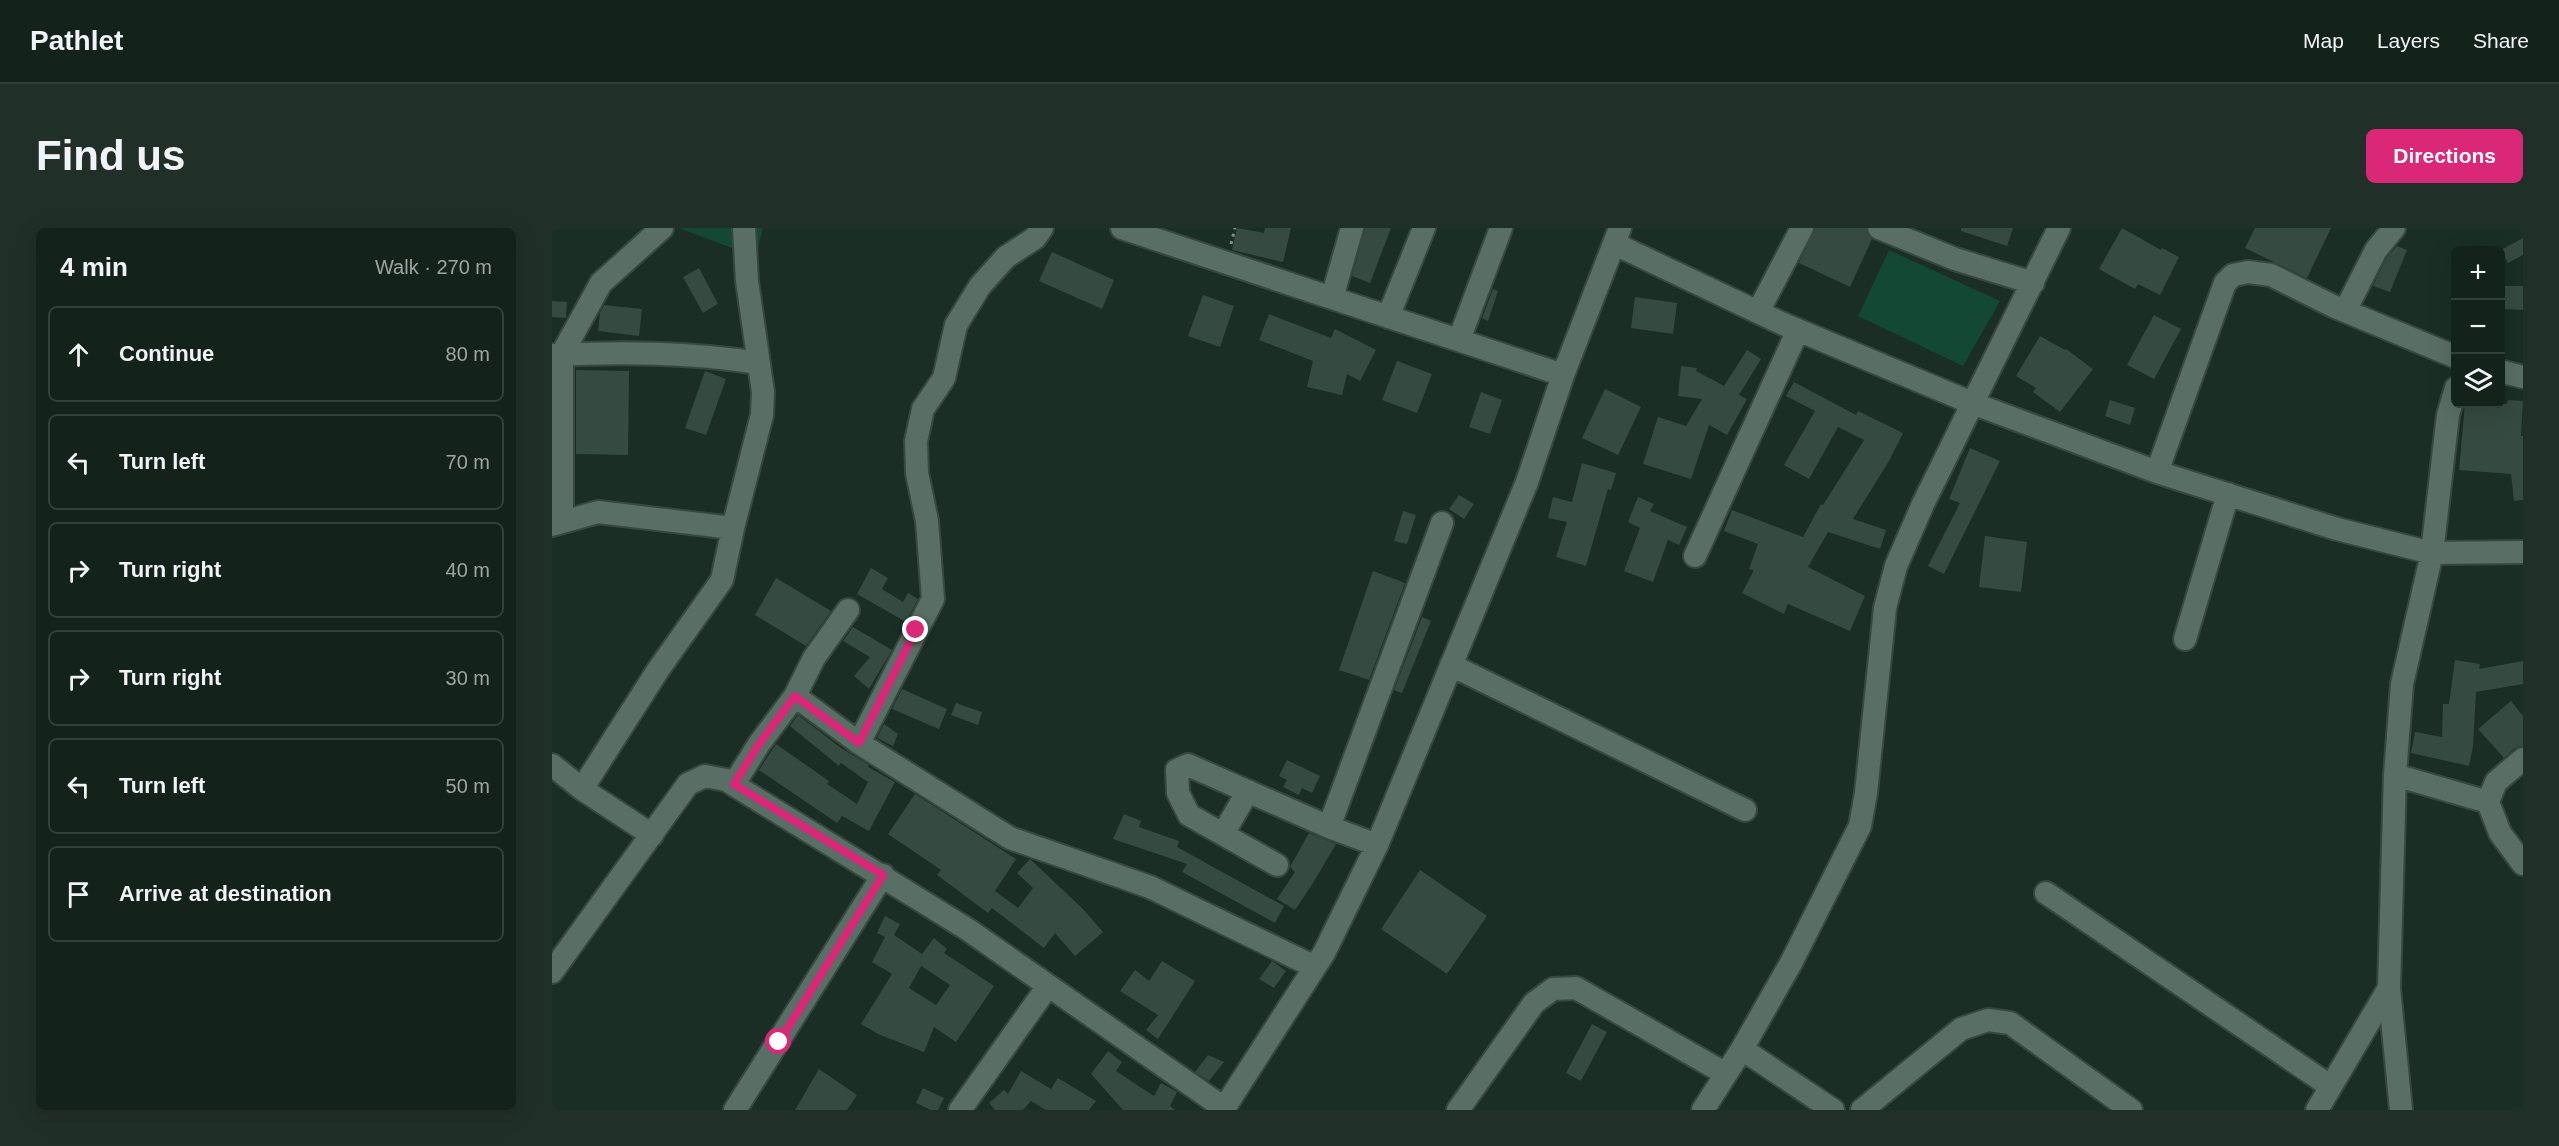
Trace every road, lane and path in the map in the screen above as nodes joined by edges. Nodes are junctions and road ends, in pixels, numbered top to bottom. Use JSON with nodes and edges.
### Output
{"nodes":[{"id":1,"x":662,"y":228,"type":"edge"},
{"id":2,"x":744,"y":228,"type":"edge"},
{"id":3,"x":1042,"y":228,"type":"edge"},
{"id":4,"x":1122,"y":228,"type":"edge"},
{"id":5,"x":1352,"y":228,"type":"edge"},
{"id":6,"x":1424,"y":228,"type":"edge"},
{"id":7,"x":1501,"y":228,"type":"edge"},
{"id":8,"x":1802,"y":228,"type":"edge"},
{"id":9,"x":1879,"y":228,"type":"edge"},
{"id":10,"x":2059,"y":228,"type":"edge"},
{"id":11,"x":2394,"y":228,"type":"edge"},
{"id":12,"x":1617,"y":236,"type":"edge"},
{"id":13,"x":2033,"y":283,"type":"junction"},
{"id":14,"x":1332,"y":298,"type":"junction"},
{"id":15,"x":2345,"y":311,"type":"junction"},
{"id":16,"x":1758,"y":312,"type":"junction"},
{"id":17,"x":1388,"y":317,"type":"junction"},
{"id":18,"x":1798,"y":330,"type":"junction"},
{"id":19,"x":1459,"y":340,"type":"junction"},
{"id":20,"x":555,"y":352,"type":"edge"},
{"id":21,"x":2451,"y":355,"type":"edge"},
{"id":22,"x":758,"y":363,"type":"junction"},
{"id":23,"x":2505,"y":372,"type":"edge"},
{"id":24,"x":1563,"y":375,"type":"junction"},
{"id":25,"x":2523,"y":377,"type":"edge"},
{"id":26,"x":1972,"y":403,"type":"junction"},
{"id":27,"x":2451,"y":405,"type":"edge"},
{"id":28,"x":2157,"y":472,"type":"junction"},
{"id":29,"x":2228,"y":494,"type":"junction"},
{"id":30,"x":557,"y":523,"type":"edge"},
{"id":31,"x":1442,"y":523,"type":"dead end"},
{"id":32,"x":733,"y":528,"type":"junction"},
{"id":33,"x":2523,"y":552,"type":"edge"},
{"id":34,"x":2432,"y":553,"type":"junction"},
{"id":35,"x":1695,"y":556,"type":"dead end"},
{"id":36,"x":848,"y":610,"type":"dead end"},
{"id":37,"x":2185,"y":639,"type":"dead end"},
{"id":38,"x":1451,"y":665,"type":"junction"},
{"id":39,"x":795,"y":696,"type":"junction"},
{"id":40,"x":859,"y":743,"type":"junction"},
{"id":41,"x":2523,"y":759,"type":"edge"},
{"id":42,"x":552,"y":765,"type":"edge"},
{"id":43,"x":2395,"y":775,"type":"junction"},
{"id":44,"x":734,"y":784,"type":"junction"},
{"id":45,"x":582,"y":789,"type":"junction"},
{"id":46,"x":1248,"y":792,"type":"junction"},
{"id":47,"x":2488,"y":802,"type":"junction"},
{"id":48,"x":1745,"y":810,"type":"dead end"},
{"id":49,"x":1329,"y":827,"type":"junction"},
{"id":50,"x":1223,"y":834,"type":"junction"},
{"id":51,"x":652,"y":835,"type":"junction"},
{"id":52,"x":1377,"y":845,"type":"junction"},
{"id":53,"x":2523,"y":864,"type":"edge"},
{"id":54,"x":1277,"y":865,"type":"dead end"},
{"id":55,"x":883,"y":875,"type":"junction"},
{"id":56,"x":2046,"y":893,"type":"dead end"},
{"id":57,"x":554,"y":966,"type":"edge"},
{"id":58,"x":1316,"y":967,"type":"junction"},
{"id":59,"x":1048,"y":986,"type":"junction"},
{"id":60,"x":2389,"y":988,"type":"junction"},
{"id":61,"x":1742,"y":1049,"type":"junction"},
{"id":62,"x":1726,"y":1074,"type":"junction"},
{"id":63,"x":2330,"y":1086,"type":"junction"},
{"id":64,"x":1223,"y":1109,"type":"edge"},
{"id":65,"x":735,"y":1110,"type":"edge"},
{"id":66,"x":960,"y":1110,"type":"edge"},
{"id":67,"x":1458,"y":1110,"type":"edge"},
{"id":68,"x":1703,"y":1110,"type":"edge"},
{"id":69,"x":1833,"y":1110,"type":"edge"},
{"id":70,"x":1862,"y":1110,"type":"edge"},
{"id":71,"x":2131,"y":1110,"type":"edge"},
{"id":72,"x":2317,"y":1110,"type":"edge"},
{"id":73,"x":2401,"y":1110,"type":"edge"}],
"edges":[{"from":1,"to":20,"type":"street"},
{"from":2,"to":22,"type":"street"},
{"from":3,"to":40,"type":"street"},
{"from":4,"to":14,"type":"street"},
{"from":5,"to":14,"type":"street"},
{"from":6,"to":17,"type":"street"},
{"from":7,"to":19,"type":"street"},
{"from":8,"to":16,"type":"street"},
{"from":9,"to":13,"type":"street"},
{"from":10,"to":13,"type":"street"},
{"from":11,"to":15,"type":"street"},
{"from":12,"to":16,"type":"street"},
{"from":12,"to":24,"type":"street"},
{"from":13,"to":26,"type":"street"},
{"from":14,"to":17,"type":"street"},
{"from":15,"to":21,"type":"street"},
{"from":15,"to":28,"type":"street"},
{"from":16,"to":18,"type":"street"},
{"from":17,"to":19,"type":"street"},
{"from":18,"to":26,"type":"street"},
{"from":18,"to":35,"type":"street"},
{"from":19,"to":24,"type":"street"},
{"from":20,"to":22,"type":"street"},
{"from":20,"to":30,"type":"street"},
{"from":22,"to":32,"type":"street"},
{"from":23,"to":25,"type":"street"},
{"from":24,"to":38,"type":"street"},
{"from":26,"to":28,"type":"street"},
{"from":26,"to":61,"type":"street"},
{"from":27,"to":34,"type":"street"},
{"from":28,"to":29,"type":"street"},
{"from":29,"to":34,"type":"street"},
{"from":29,"to":37,"type":"street"},
{"from":30,"to":32,"type":"street"},
{"from":31,"to":49,"type":"street"},
{"from":32,"to":45,"type":"street"},
{"from":33,"to":34,"type":"street"},
{"from":34,"to":43,"type":"street"},
{"from":36,"to":39,"type":"street"},
{"from":38,"to":48,"type":"street"},
{"from":38,"to":52,"type":"street"},
{"from":39,"to":40,"type":"street"},
{"from":39,"to":44,"type":"street"},
{"from":40,"to":58,"type":"street"},
{"from":41,"to":47,"type":"street"},
{"from":42,"to":45,"type":"street"},
{"from":43,"to":47,"type":"street"},
{"from":43,"to":60,"type":"street"},
{"from":44,"to":51,"type":"street"},
{"from":44,"to":55,"type":"street"},
{"from":45,"to":51,"type":"street"},
{"from":46,"to":49,"type":"street"},
{"from":46,"to":50,"type":"street"},
{"from":46,"to":50,"type":"street"},
{"from":47,"to":53,"type":"street"},
{"from":49,"to":52,"type":"street"},
{"from":50,"to":54,"type":"street"},
{"from":51,"to":57,"type":"street"},
{"from":52,"to":58,"type":"street"},
{"from":55,"to":59,"type":"street"},
{"from":55,"to":65,"type":"street"},
{"from":56,"to":63,"type":"street"},
{"from":58,"to":64,"type":"street"},
{"from":59,"to":64,"type":"street"},
{"from":59,"to":66,"type":"street"},
{"from":60,"to":63,"type":"street"},
{"from":60,"to":73,"type":"street"},
{"from":61,"to":62,"type":"street"},
{"from":61,"to":69,"type":"street"},
{"from":62,"to":67,"type":"street"},
{"from":62,"to":68,"type":"street"},
{"from":63,"to":72,"type":"street"},
{"from":70,"to":71,"type":"street"}]}
